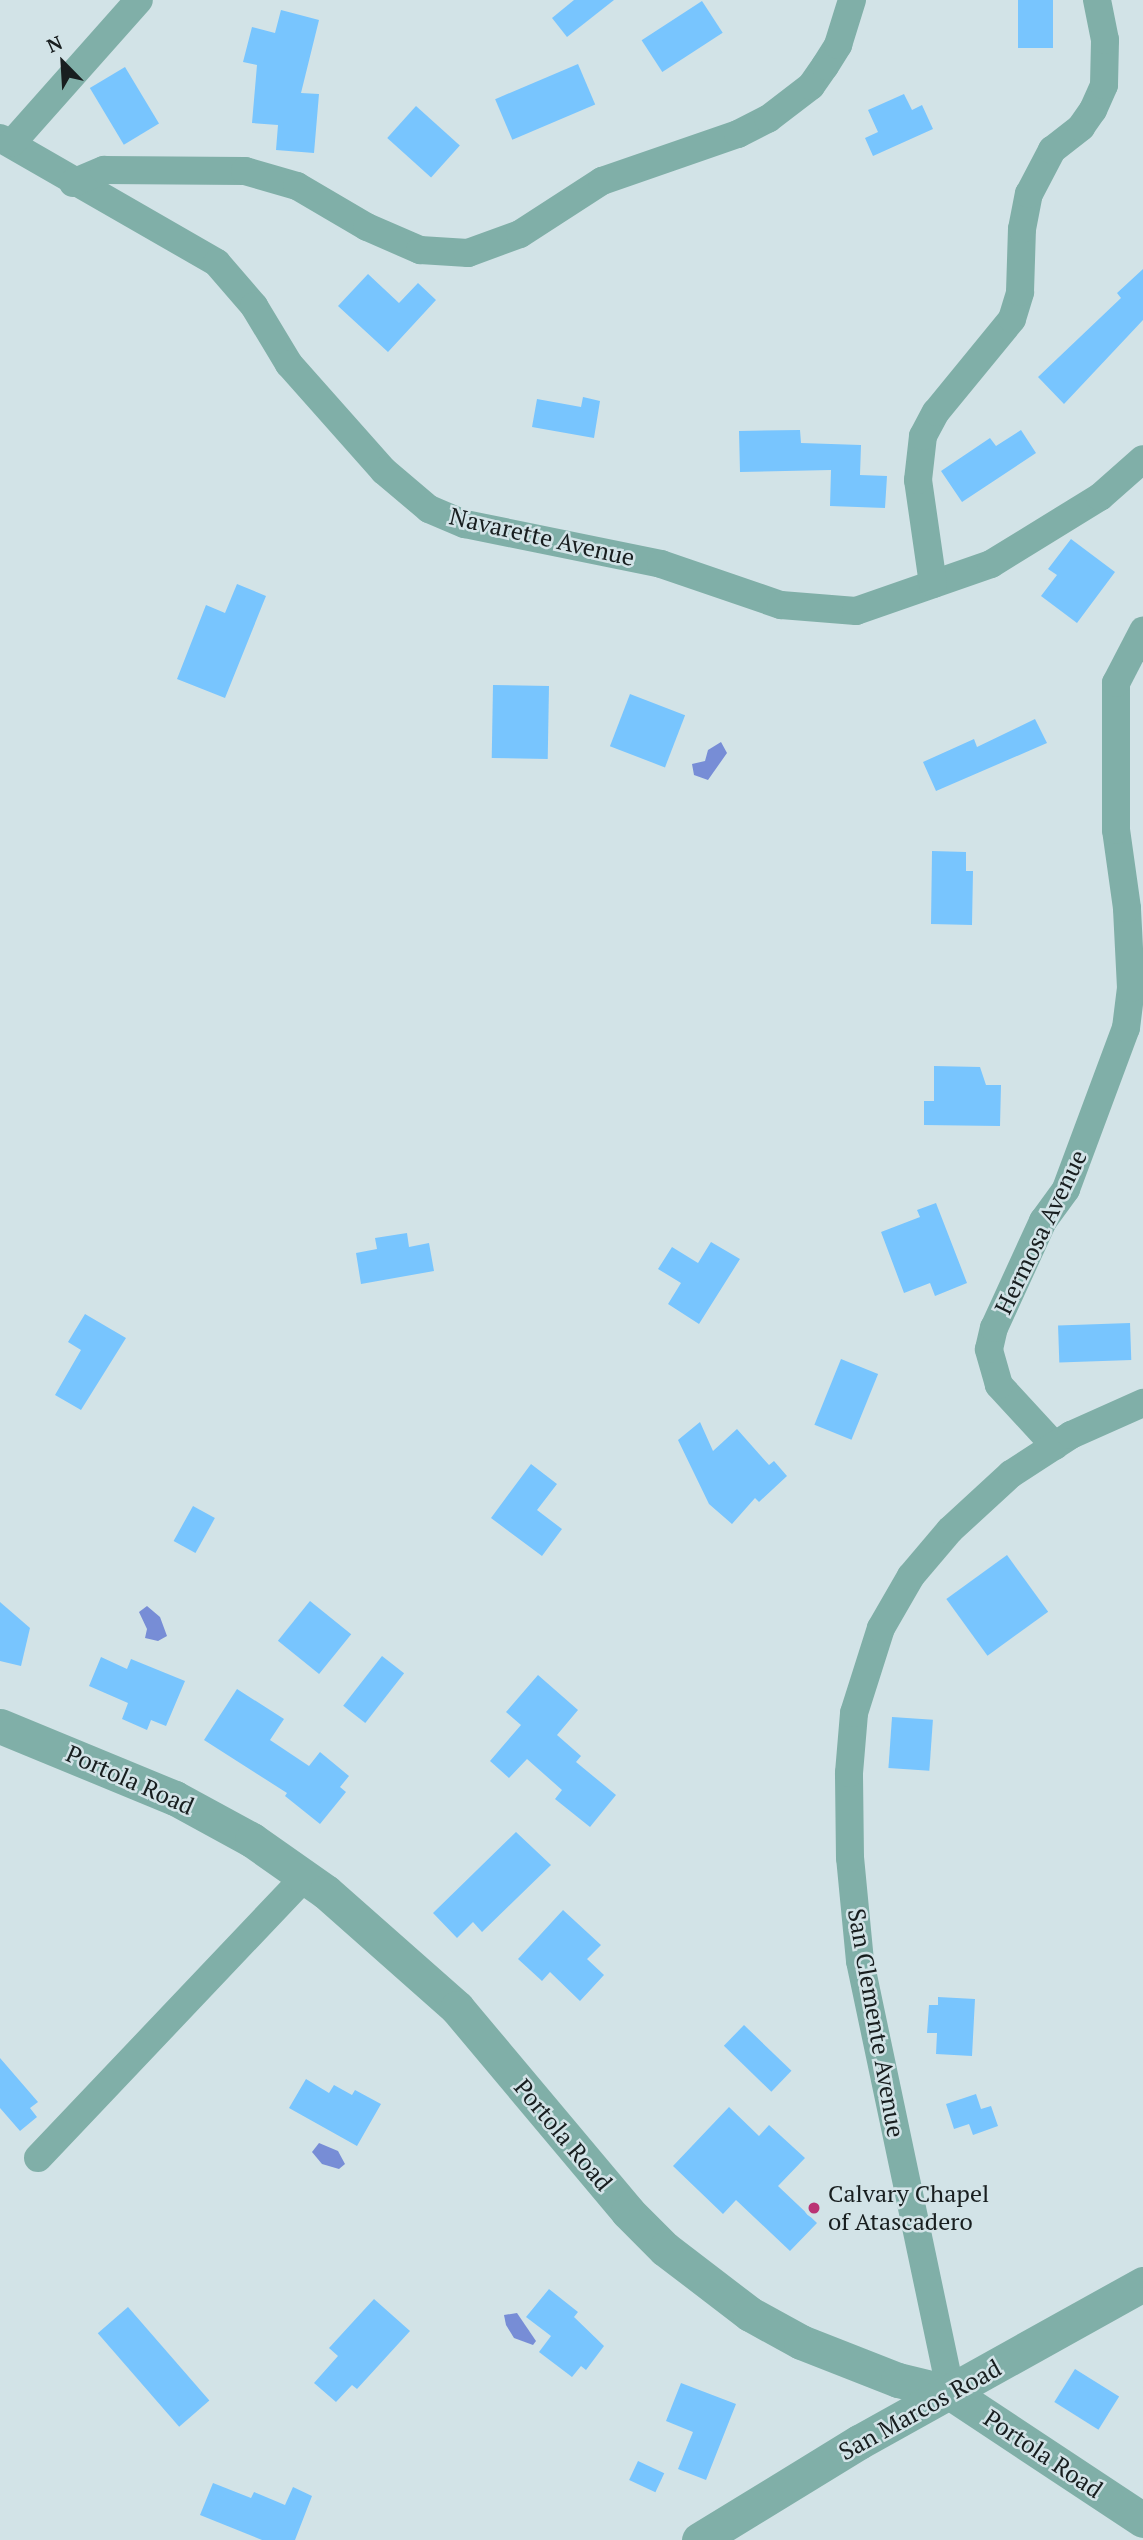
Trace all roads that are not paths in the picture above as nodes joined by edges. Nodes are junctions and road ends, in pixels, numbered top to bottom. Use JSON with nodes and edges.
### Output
{"nodes":[{"id":1,"x":139,"y":0,"type":"edge"},
{"id":2,"x":852,"y":0,"type":"edge"},
{"id":3,"x":1097,"y":0,"type":"edge"},
{"id":4,"x":6,"y":140,"type":"edge"},
{"id":5,"x":73,"y":183,"type":"junction"},
{"id":6,"x":1143,"y":459,"type":"edge"},
{"id":7,"x":933,"y":584,"type":"junction"},
{"id":8,"x":1143,"y":631,"type":"edge"},
{"id":9,"x":1143,"y":1403,"type":"edge"},
{"id":10,"x":1055,"y":1446,"type":"junction"},
{"id":11,"x":0,"y":1726,"type":"edge"},
{"id":12,"x":305,"y":1877,"type":"junction"},
{"id":13,"x":38,"y":2158,"type":"dead end"},
{"id":14,"x":1143,"y":2284,"type":"edge"},
{"id":15,"x":951,"y":2393,"type":"junction"},
{"id":16,"x":1143,"y":2520,"type":"edge"},
{"id":17,"x":699,"y":2540,"type":"edge"}],
"edges":[{"from":1,"to":4,"type":"street"},
{"from":2,"to":5,"type":"street"},
{"from":3,"to":7,"type":"street"},
{"from":4,"to":5,"type":"street","name":"Navarette Avenue"},
{"from":5,"to":7,"type":"street","name":"Navarette Avenue"},
{"from":6,"to":7,"type":"street","name":"Navarette Avenue"},
{"from":8,"to":10,"type":"street","name":"Hermosa Avenue"},
{"from":9,"to":10,"type":"street","name":"San Clemente Avenue"},
{"from":10,"to":15,"type":"street","name":"San Clemente Avenue"},
{"from":11,"to":12,"type":"street","name":"Portola Road"},
{"from":12,"to":13,"type":"street"},
{"from":12,"to":15,"type":"street","name":"Portola Road"},
{"from":14,"to":15,"type":"street","name":"San Marcos Road"},
{"from":15,"to":16,"type":"street","name":"Portola Road"},
{"from":15,"to":17,"type":"street","name":"San Marcos Road"}]}
